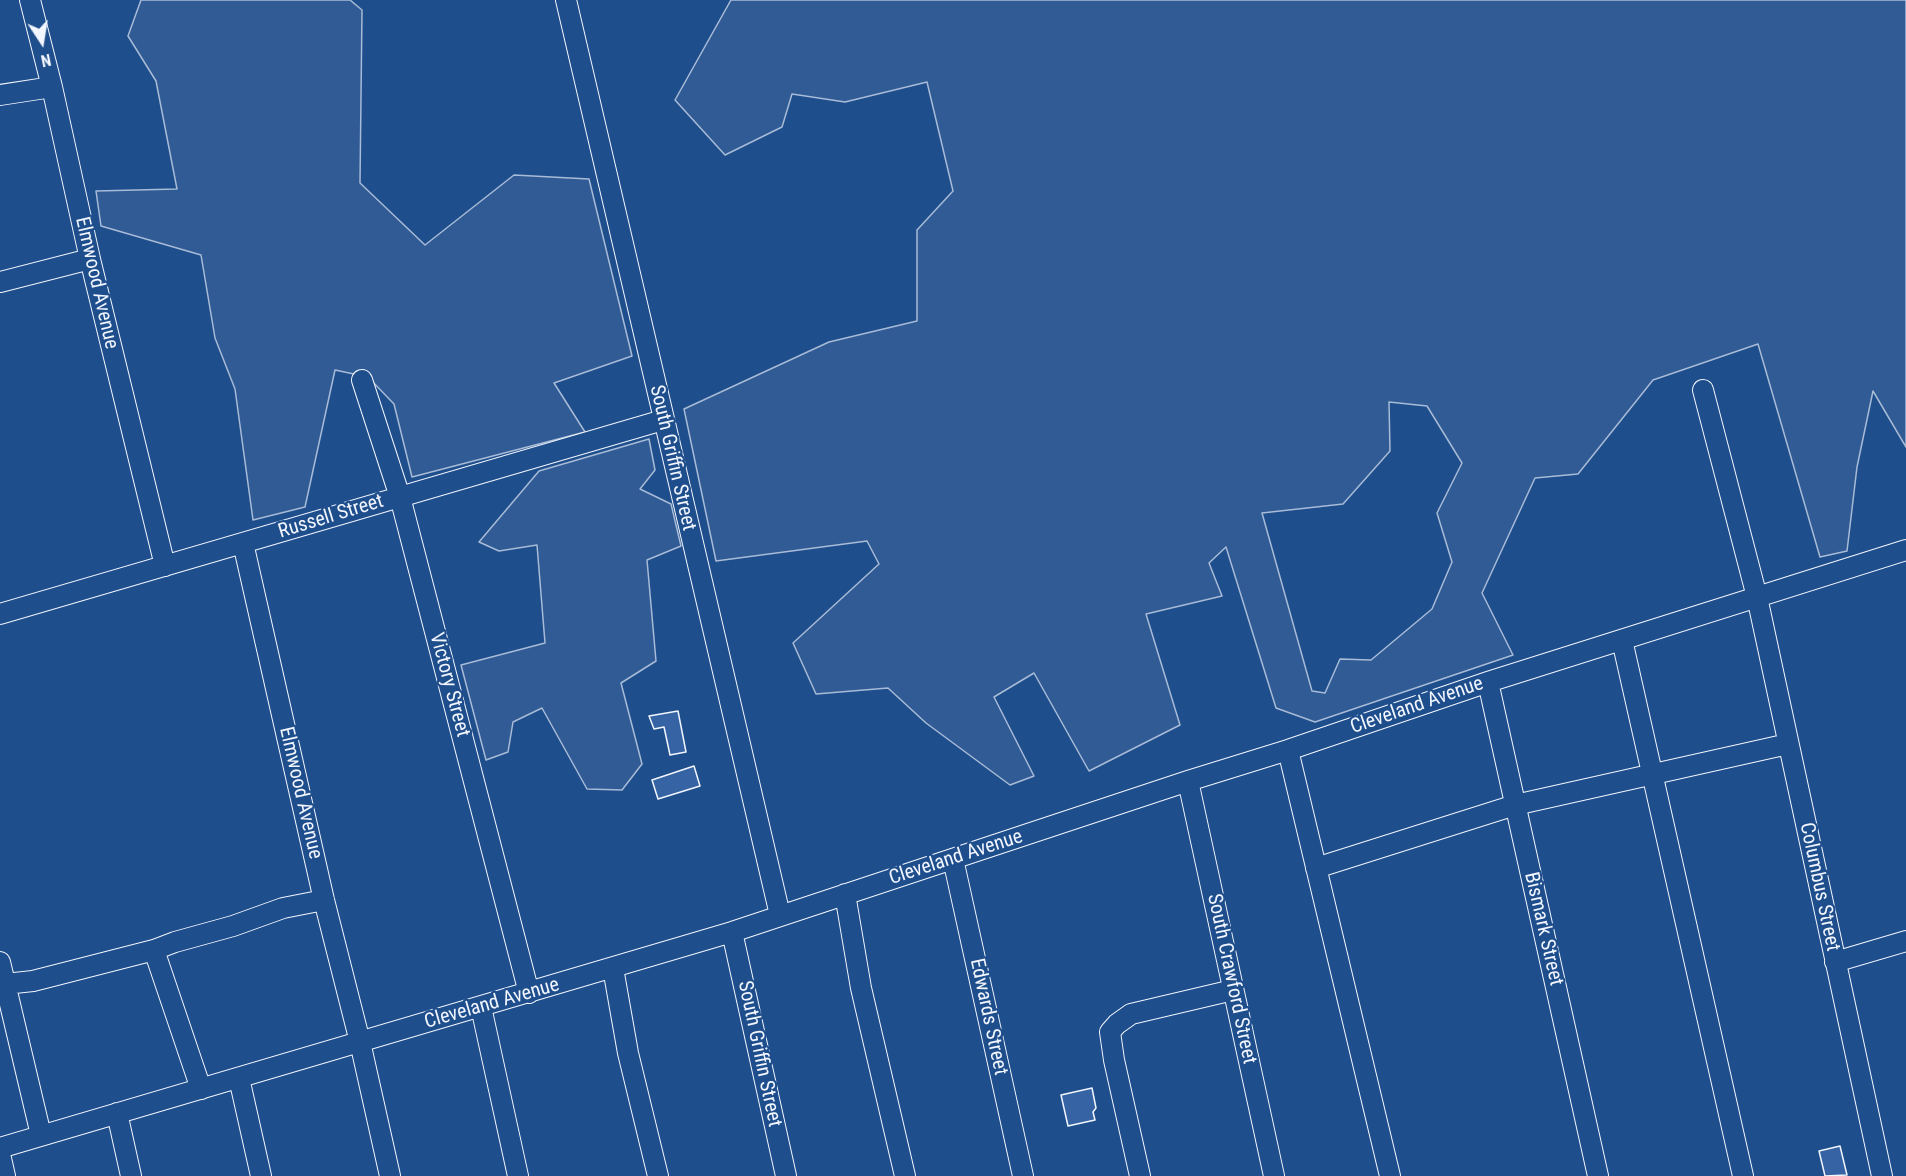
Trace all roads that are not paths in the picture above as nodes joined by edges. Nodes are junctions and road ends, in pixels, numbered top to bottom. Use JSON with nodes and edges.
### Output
{"nodes":[{"id":1,"x":30,"y":0,"type":"edge"},
{"id":2,"x":566,"y":0,"type":"edge"},
{"id":3,"x":52,"y":87,"type":"junction"},
{"id":4,"x":0,"y":95,"type":"edge"},
{"id":5,"x":90,"y":260,"type":"junction"},
{"id":6,"x":0,"y":282,"type":"edge"},
{"id":7,"x":362,"y":380,"type":"dead end"},
{"id":8,"x":1703,"y":390,"type":"dead end"},
{"id":9,"x":663,"y":420,"type":"junction"},
{"id":10,"x":400,"y":497,"type":"junction"},
{"id":11,"x":243,"y":543,"type":"junction"},
{"id":12,"x":1906,"y":550,"type":"edge"},
{"id":13,"x":165,"y":566,"type":"junction"},
{"id":14,"x":1757,"y":597,"type":"junction"},
{"id":15,"x":0,"y":614,"type":"edge"},
{"id":16,"x":1622,"y":640,"type":"junction"},
{"id":17,"x":1488,"y":682,"type":"junction"},
{"id":18,"x":1788,"y":744,"type":"junction"},
{"id":19,"x":1288,"y":750,"type":"junction"},
{"id":20,"x":1652,"y":775,"type":"junction"},
{"id":21,"x":1188,"y":781,"type":"junction"},
{"id":22,"x":1515,"y":805,"type":"junction"},
{"id":23,"x":953,"y":859,"type":"junction"},
{"id":24,"x":1316,"y":868,"type":"junction"},
{"id":25,"x":845,"y":894,"type":"junction"},
{"id":26,"x":324,"y":900,"type":"junction"},
{"id":27,"x":780,"y":915,"type":"junction"},
{"id":28,"x":732,"y":932,"type":"junction"},
{"id":29,"x":1906,"y":941,"type":"edge"},
{"id":30,"x":154,"y":950,"type":"junction"},
{"id":31,"x":0,"y":962,"type":"edge"},
{"id":32,"x":1835,"y":962,"type":"junction"},
{"id":33,"x":613,"y":968,"type":"junction"},
{"id":34,"x":5,"y":984,"type":"junction"},
{"id":35,"x":1233,"y":990,"type":"junction"},
{"id":36,"x":529,"y":993,"type":"junction"},
{"id":37,"x":481,"y":1007,"type":"junction"},
{"id":38,"x":360,"y":1042,"type":"junction"},
{"id":39,"x":239,"y":1078,"type":"junction"},
{"id":40,"x":201,"y":1089,"type":"junction"},
{"id":41,"x":117,"y":1113,"type":"junction"},
{"id":42,"x":41,"y":1135,"type":"junction"},
{"id":43,"x":0,"y":1148,"type":"edge"},
{"id":44,"x":0,"y":1154,"type":"edge"},
{"id":45,"x":5,"y":1176,"type":"edge"},
{"id":46,"x":131,"y":1176,"type":"edge"},
{"id":47,"x":261,"y":1176,"type":"edge"},
{"id":48,"x":390,"y":1176,"type":"edge"},
{"id":49,"x":518,"y":1176,"type":"edge"},
{"id":50,"x":658,"y":1176,"type":"edge"},
{"id":51,"x":786,"y":1176,"type":"edge"},
{"id":52,"x":904,"y":1176,"type":"edge"},
{"id":53,"x":1023,"y":1176,"type":"edge"},
{"id":54,"x":1140,"y":1176,"type":"edge"},
{"id":55,"x":1274,"y":1176,"type":"edge"},
{"id":56,"x":1390,"y":1176,"type":"edge"},
{"id":57,"x":1598,"y":1176,"type":"edge"},
{"id":58,"x":1743,"y":1176,"type":"edge"},
{"id":59,"x":1882,"y":1176,"type":"edge"}],
"edges":[{"from":1,"to":3,"type":"street","name":"Elmwood Avenue"},
{"from":2,"to":9,"type":"street","name":"South Griffin Street"},
{"from":3,"to":4,"type":"street"},
{"from":3,"to":5,"type":"street","name":"Elmwood Avenue"},
{"from":5,"to":6,"type":"street"},
{"from":5,"to":13,"type":"street","name":"Elmwood Avenue"},
{"from":7,"to":10,"type":"street","name":"Victory Street"},
{"from":8,"to":14,"type":"street","name":"Columbus Street"},
{"from":9,"to":10,"type":"street","name":"Russell Street"},
{"from":9,"to":27,"type":"street","name":"South Griffin Street"},
{"from":10,"to":11,"type":"street","name":"Russell Street"},
{"from":10,"to":36,"type":"street","name":"Victory Street"},
{"from":11,"to":13,"type":"street","name":"Russell Street"},
{"from":11,"to":26,"type":"street","name":"Elmwood Avenue"},
{"from":12,"to":14,"type":"street","name":"Cleveland Avenue"},
{"from":13,"to":15,"type":"street","name":"Russell Street"},
{"from":14,"to":16,"type":"street","name":"Cleveland Avenue"},
{"from":14,"to":18,"type":"street","name":"Columbus Street"},
{"from":16,"to":17,"type":"street","name":"Cleveland Avenue"},
{"from":16,"to":20,"type":"street"},
{"from":17,"to":19,"type":"street","name":"Cleveland Avenue"},
{"from":17,"to":22,"type":"street","name":"Bismark Street"},
{"from":18,"to":20,"type":"street"},
{"from":18,"to":32,"type":"street","name":"Columbus Street"},
{"from":19,"to":21,"type":"street","name":"Cleveland Avenue"},
{"from":19,"to":24,"type":"street"},
{"from":20,"to":22,"type":"street"},
{"from":20,"to":58,"type":"street"},
{"from":21,"to":23,"type":"street","name":"Cleveland Avenue"},
{"from":21,"to":35,"type":"street","name":"South Crawford Street"},
{"from":22,"to":24,"type":"street"},
{"from":22,"to":57,"type":"street","name":"Bismark Street"},
{"from":23,"to":25,"type":"street","name":"Cleveland Avenue"},
{"from":23,"to":53,"type":"street","name":"Edwards Street"},
{"from":24,"to":56,"type":"street"},
{"from":25,"to":27,"type":"street","name":"Cleveland Avenue"},
{"from":25,"to":52,"type":"street"},
{"from":26,"to":30,"type":"street"},
{"from":26,"to":38,"type":"street","name":"Elmwood Avenue"},
{"from":27,"to":28,"type":"street","name":"Cleveland Avenue"},
{"from":28,"to":33,"type":"street","name":"Cleveland Avenue"},
{"from":28,"to":51,"type":"street","name":"South Griffin Street"},
{"from":29,"to":32,"type":"street"},
{"from":30,"to":34,"type":"street"},
{"from":30,"to":40,"type":"street"},
{"from":31,"to":34,"type":"street"},
{"from":32,"to":59,"type":"street","name":"Columbus Street"},
{"from":33,"to":36,"type":"street","name":"Cleveland Avenue"},
{"from":33,"to":50,"type":"street"},
{"from":34,"to":42,"type":"street"},
{"from":35,"to":54,"type":"street"},
{"from":35,"to":55,"type":"street","name":"South Crawford Street"},
{"from":36,"to":37,"type":"street","name":"Cleveland Avenue"},
{"from":37,"to":38,"type":"street","name":"Cleveland Avenue"},
{"from":37,"to":49,"type":"street"},
{"from":38,"to":39,"type":"street","name":"Cleveland Avenue"},
{"from":38,"to":48,"type":"street","name":"Elmwood Avenue"},
{"from":39,"to":40,"type":"street","name":"Cleveland Avenue"},
{"from":39,"to":47,"type":"street"},
{"from":40,"to":41,"type":"street","name":"Cleveland Avenue"},
{"from":41,"to":42,"type":"street","name":"Cleveland Avenue"},
{"from":41,"to":46,"type":"street"},
{"from":42,"to":43,"type":"street","name":"Cleveland Avenue"},
{"from":44,"to":45,"type":"street"}]}
